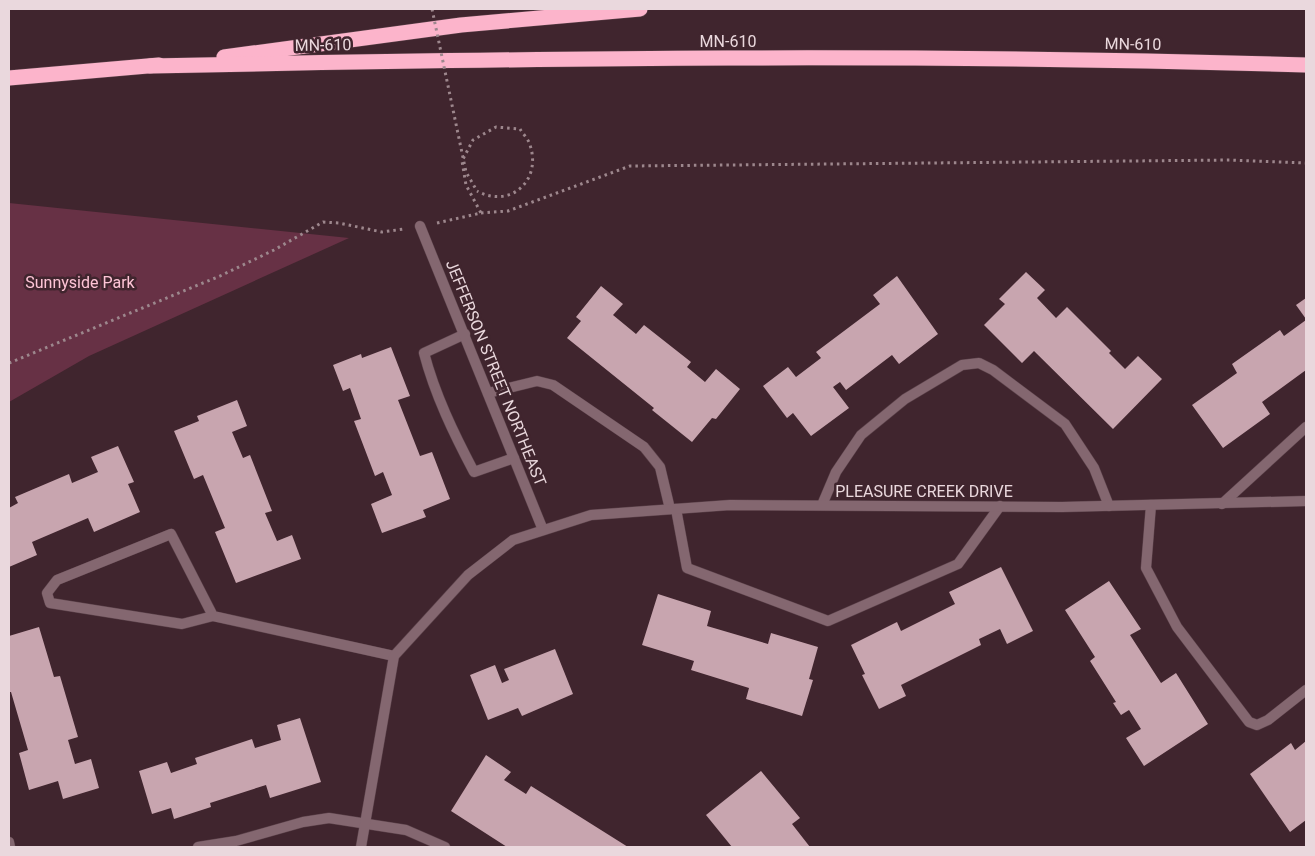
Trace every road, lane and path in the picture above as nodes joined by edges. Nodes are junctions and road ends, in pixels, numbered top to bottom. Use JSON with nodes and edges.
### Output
{"nodes":[{"id":1,"x":432,"y":9,"type":"edge"},
{"id":2,"x":640,"y":9,"type":"edge"},
{"id":3,"x":1306,"y":65,"type":"edge"},
{"id":4,"x":150,"y":66,"type":"junction"},
{"id":5,"x":9,"y":78,"type":"edge"},
{"id":6,"x":1306,"y":163,"type":"edge"},
{"id":7,"x":481,"y":213,"type":"junction"},
{"id":8,"x":420,"y":226,"type":"junction"},
{"id":9,"x":465,"y":334,"type":"junction"},
{"id":10,"x":9,"y":364,"type":"edge"},
{"id":11,"x":488,"y":393,"type":"junction"},
{"id":12,"x":1306,"y":427,"type":"edge"},
{"id":13,"x":514,"y":458,"type":"junction"},
{"id":14,"x":1306,"y":501,"type":"edge"},
{"id":15,"x":1222,"y":504,"type":"junction"},
{"id":16,"x":822,"y":505,"type":"junction"},
{"id":17,"x":1000,"y":506,"type":"junction"},
{"id":18,"x":1109,"y":506,"type":"junction"},
{"id":19,"x":1151,"y":506,"type":"junction"},
{"id":20,"x":673,"y":509,"type":"junction"},
{"id":21,"x":543,"y":530,"type":"junction"},
{"id":22,"x":213,"y":616,"type":"junction"},
{"id":23,"x":394,"y":656,"type":"junction"},
{"id":24,"x":1306,"y":690,"type":"edge"},
{"id":25,"x":365,"y":825,"type":"junction"},
{"id":26,"x":9,"y":842,"type":"edge"},
{"id":27,"x":10,"y":847,"type":"edge"},
{"id":28,"x":198,"y":847,"type":"edge"},
{"id":29,"x":361,"y":847,"type":"edge"},
{"id":30,"x":445,"y":847,"type":"edge"}],
"edges":[{"from":1,"to":7,"type":"path","bridge":true},
{"from":2,"to":4,"type":"highway"},
{"from":3,"to":4,"type":"highway","name":"MN-610"},
{"from":4,"to":5,"type":"highway"},
{"from":6,"to":7,"type":"path"},
{"from":7,"to":8,"type":"path"},
{"from":8,"to":9,"type":"street","name":"JEFFERSON STREET NORTHEAST"},
{"from":8,"to":10,"type":"path"},
{"from":9,"to":11,"type":"street","name":"JEFFERSON STREET NORTHEAST"},
{"from":9,"to":13,"type":"street"},
{"from":11,"to":13,"type":"street","name":"JEFFERSON STREET NORTHEAST"},
{"from":11,"to":20,"type":"street"},
{"from":12,"to":15,"type":"street"},
{"from":13,"to":21,"type":"street","name":"JEFFERSON STREET NORTHEAST"},
{"from":14,"to":15,"type":"street","name":"PLEASURE CREEK DRIVE"},
{"from":15,"to":19,"type":"street","name":"PLEASURE CREEK DRIVE"},
{"from":16,"to":17,"type":"street","name":"PLEASURE CREEK DRIVE"},
{"from":16,"to":18,"type":"street"},
{"from":16,"to":20,"type":"street","name":"PLEASURE CREEK DRIVE"},
{"from":17,"to":18,"type":"street","name":"PLEASURE CREEK DRIVE"},
{"from":17,"to":20,"type":"street"},
{"from":18,"to":19,"type":"street","name":"PLEASURE CREEK DRIVE"},
{"from":19,"to":24,"type":"street"},
{"from":20,"to":21,"type":"street","name":"PLEASURE CREEK DRIVE"},
{"from":21,"to":23,"type":"street","name":"PLEASURE CREEK DRIVE"},
{"from":22,"to":22,"type":"street"},
{"from":22,"to":23,"type":"street"},
{"from":23,"to":25,"type":"street"},
{"from":25,"to":28,"type":"street"},
{"from":25,"to":29,"type":"street"},
{"from":25,"to":30,"type":"street"},
{"from":26,"to":27,"type":"street"}]}
